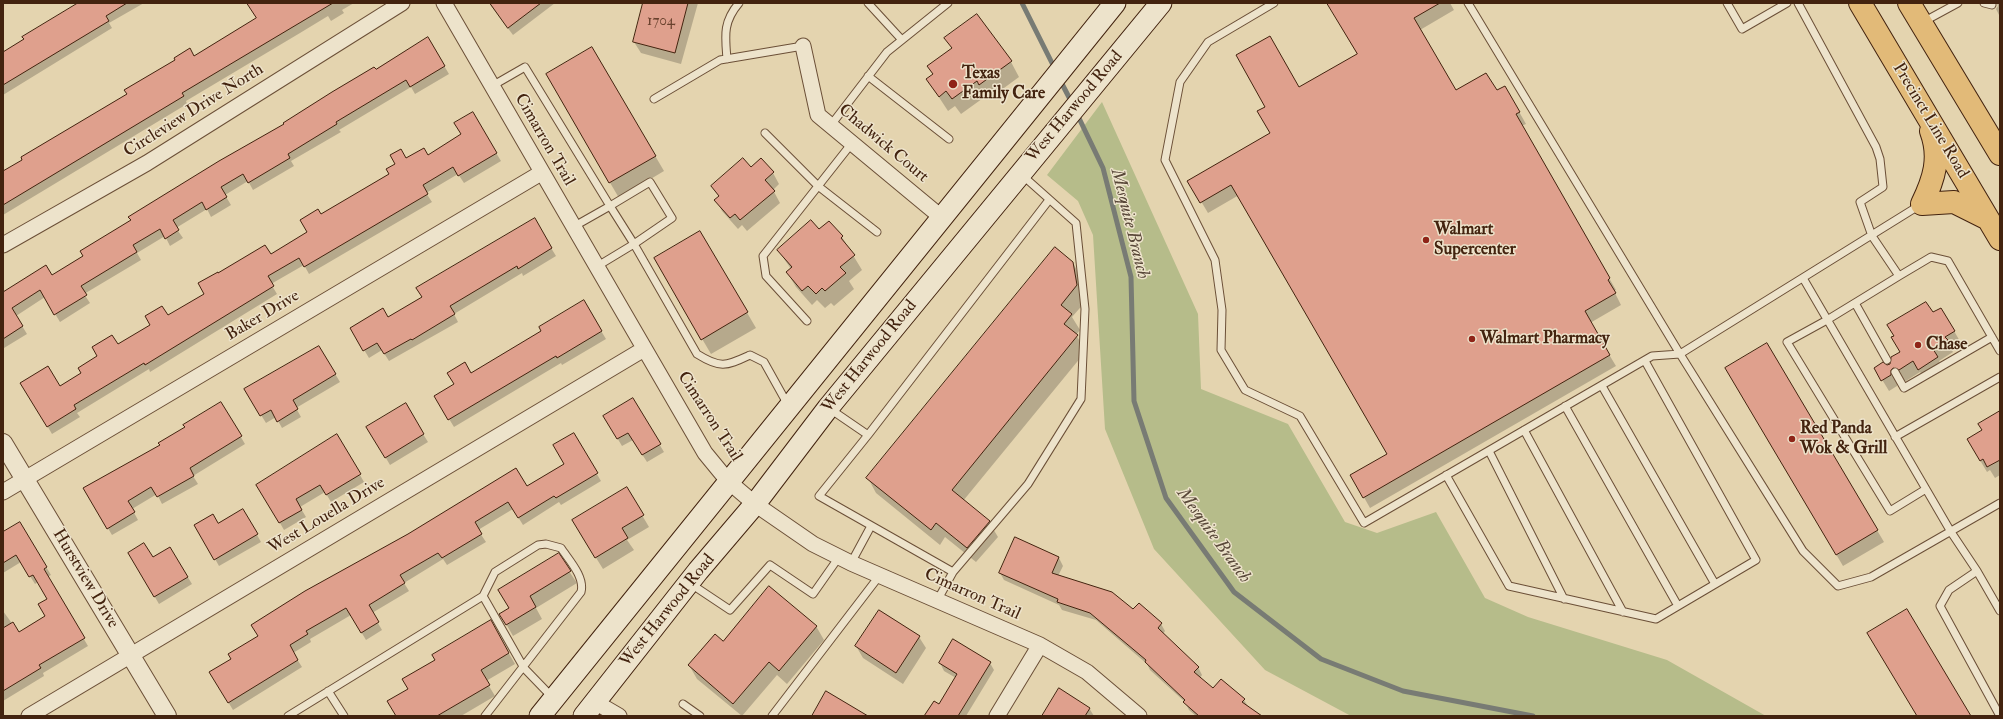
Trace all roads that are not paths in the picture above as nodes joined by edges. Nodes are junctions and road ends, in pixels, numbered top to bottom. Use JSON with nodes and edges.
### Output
{"nodes":[{"id":1,"x":402,"y":3,"type":"edge"},
{"id":2,"x":444,"y":3,"type":"edge"},
{"id":3,"x":739,"y":3,"type":"edge"},
{"id":4,"x":868,"y":3,"type":"edge"},
{"id":5,"x":948,"y":3,"type":"edge"},
{"id":6,"x":1115,"y":3,"type":"edge"},
{"id":7,"x":1161,"y":3,"type":"edge"},
{"id":8,"x":1274,"y":3,"type":"edge"},
{"id":9,"x":1468,"y":3,"type":"edge"},
{"id":10,"x":1727,"y":3,"type":"edge"},
{"id":11,"x":1787,"y":3,"type":"edge"},
{"id":12,"x":1798,"y":3,"type":"edge"},
{"id":13,"x":1860,"y":3,"type":"edge"},
{"id":14,"x":1909,"y":3,"type":"edge"},
{"id":15,"x":1958,"y":3,"type":"edge"},
{"id":16,"x":1984,"y":3,"type":"edge"},
{"id":17,"x":1992,"y":5,"type":"dead end"},
{"id":18,"x":1921,"y":23,"type":"junction"},
{"id":19,"x":902,"y":40,"type":"junction"},
{"id":20,"x":803,"y":46,"type":"joint"},
{"id":21,"x":727,"y":58,"type":"junction"},
{"id":22,"x":868,"y":76,"type":"junction"},
{"id":23,"x":492,"y":86,"type":"junction"},
{"id":24,"x":654,"y":99,"type":"dead end"},
{"id":25,"x":1926,"y":115,"type":"junction"},
{"id":26,"x":831,"y":125,"type":"junction"},
{"id":27,"x":766,"y":133,"type":"dead end"},
{"id":28,"x":949,"y":139,"type":"dead end"},
{"id":29,"x":852,"y":142,"type":"junction"},
{"id":30,"x":2000,"y":154,"type":"edge"},
{"id":31,"x":541,"y":173,"type":"junction"},
{"id":32,"x":1020,"y":173,"type":"junction"},
{"id":33,"x":818,"y":186,"type":"junction"},
{"id":34,"x":1049,"y":200,"type":"junction"},
{"id":35,"x":1922,"y":204,"type":"junction"},
{"id":36,"x":610,"y":206,"type":"junction"},
{"id":37,"x":941,"y":217,"type":"junction"},
{"id":38,"x":1988,"y":219,"type":"junction"},
{"id":39,"x":573,"y":227,"type":"junction"},
{"id":40,"x":877,"y":232,"type":"dead end"},
{"id":41,"x":1872,"y":236,"type":"junction"},
{"id":42,"x":2000,"y":239,"type":"edge"},
{"id":43,"x":634,"y":244,"type":"junction"},
{"id":44,"x":3,"y":245,"type":"edge"},
{"id":45,"x":596,"y":268,"type":"junction"},
{"id":46,"x":1899,"y":276,"type":"junction"},
{"id":47,"x":1802,"y":278,"type":"junction"},
{"id":48,"x":1855,"y":303,"type":"junction"},
{"id":49,"x":1827,"y":320,"type":"junction"},
{"id":50,"x":807,"y":321,"type":"dead end"},
{"id":51,"x":1992,"y":337,"type":"junction"},
{"id":52,"x":644,"y":349,"type":"junction"},
{"id":53,"x":2000,"y":351,"type":"edge"},
{"id":54,"x":1680,"y":354,"type":"junction"},
{"id":55,"x":1645,"y":360,"type":"junction"},
{"id":56,"x":1887,"y":360,"type":"dead end"},
{"id":57,"x":1895,"y":372,"type":"dead end"},
{"id":58,"x":2000,"y":377,"type":"edge"},
{"id":59,"x":1602,"y":386,"type":"junction"},
{"id":60,"x":788,"y":406,"type":"junction"},
{"id":61,"x":1565,"y":406,"type":"junction"},
{"id":62,"x":828,"y":408,"type":"junction"},
{"id":63,"x":1524,"y":430,"type":"junction"},
{"id":64,"x":868,"y":435,"type":"junction"},
{"id":65,"x":1895,"y":437,"type":"junction"},
{"id":66,"x":3,"y":443,"type":"edge"},
{"id":67,"x":1489,"y":451,"type":"junction"},
{"id":68,"x":1446,"y":476,"type":"junction"},
{"id":69,"x":25,"y":479,"type":"junction"},
{"id":70,"x":728,"y":481,"type":"junction"},
{"id":71,"x":1926,"y":489,"type":"junction"},
{"id":72,"x":3,"y":492,"type":"edge"},
{"id":73,"x":2000,"y":503,"type":"edge"},
{"id":74,"x":755,"y":504,"type":"junction"},
{"id":75,"x":871,"y":526,"type":"junction"},
{"id":76,"x":1950,"y":532,"type":"junction"},
{"id":77,"x":845,"y":560,"type":"junction"},
{"id":78,"x":1977,"y":571,"type":"junction"},
{"id":79,"x":953,"y":572,"type":"junction"},
{"id":80,"x":880,"y":575,"type":"junction"},
{"id":81,"x":689,"y":583,"type":"junction"},
{"id":82,"x":1715,"y":584,"type":"junction"},
{"id":83,"x":483,"y":596,"type":"junction"},
{"id":84,"x":1564,"y":598,"type":"junction"},
{"id":85,"x":937,"y":600,"type":"junction"},
{"id":86,"x":1678,"y":606,"type":"junction"},
{"id":87,"x":2000,"y":610,"type":"edge"},
{"id":88,"x":1623,"y":612,"type":"junction"},
{"id":89,"x":1040,"y":645,"type":"junction"},
{"id":90,"x":131,"y":656,"type":"junction"},
{"id":91,"x":524,"y":668,"type":"junction"},
{"id":92,"x":328,"y":691,"type":"junction"},
{"id":93,"x":553,"y":699,"type":"junction"},
{"id":94,"x":683,"y":704,"type":"dead end"},
{"id":95,"x":590,"y":709,"type":"edge"},
{"id":96,"x":29,"y":716,"type":"edge"},
{"id":97,"x":167,"y":716,"type":"edge"},
{"id":98,"x":288,"y":716,"type":"edge"},
{"id":99,"x":344,"y":716,"type":"edge"},
{"id":100,"x":485,"y":716,"type":"edge"},
{"id":101,"x":540,"y":716,"type":"edge"},
{"id":102,"x":619,"y":716,"type":"edge"},
{"id":103,"x":700,"y":716,"type":"edge"},
{"id":104,"x":772,"y":716,"type":"edge"},
{"id":105,"x":997,"y":716,"type":"edge"},
{"id":106,"x":1139,"y":716,"type":"edge"},
{"id":107,"x":2000,"y":716,"type":"edge"}],
"edges":[{"from":1,"to":44,"type":"street","name":"Circleview Drive North"},
{"from":2,"to":23,"type":"street","name":"Cimarron Trail"},
{"from":3,"to":21,"type":"lane"},
{"from":4,"to":19,"type":"lane"},
{"from":5,"to":19,"type":"lane"},
{"from":6,"to":37,"type":"main road","name":"West Harwood Road"},
{"from":7,"to":32,"type":"main road","name":"West Harwood Road"},
{"from":8,"to":68,"type":"lane"},
{"from":9,"to":54,"type":"lane"},
{"from":10,"to":11,"type":"lane"},
{"from":12,"to":41,"type":"lane"},
{"from":13,"to":25,"type":"main road","name":"Precinct Line Road"},
{"from":14,"to":18,"type":"main road"},
{"from":15,"to":18,"type":"lane"},
{"from":16,"to":17,"type":"lane"},
{"from":18,"to":30,"type":"main road"},
{"from":19,"to":22,"type":"lane"},
{"from":20,"to":21,"type":"lane"},
{"from":20,"to":26,"type":"street","name":"Chadwick Court"},
{"from":21,"to":24,"type":"lane"},
{"from":22,"to":26,"type":"lane"},
{"from":22,"to":28,"type":"lane"},
{"from":23,"to":31,"type":"street","name":"Cimarron Trail"},
{"from":23,"to":36,"type":"lane"},
{"from":25,"to":35,"type":"main road"},
{"from":25,"to":38,"type":"main road","name":"Precinct Line Road"},
{"from":26,"to":29,"type":"street","name":"Chadwick Court"},
{"from":27,"to":33,"type":"lane"},
{"from":29,"to":33,"type":"lane"},
{"from":29,"to":37,"type":"street","name":"Chadwick Court"},
{"from":31,"to":39,"type":"street","name":"Cimarron Trail"},
{"from":31,"to":69,"type":"street","name":"Baker Drive"},
{"from":32,"to":34,"type":"lane"},
{"from":32,"to":62,"type":"main road","name":"West Harwood Road"},
{"from":33,"to":40,"type":"lane"},
{"from":33,"to":50,"type":"lane"},
{"from":34,"to":64,"type":"lane"},
{"from":34,"to":79,"type":"lane"},
{"from":35,"to":38,"type":"main road"},
{"from":35,"to":41,"type":"lane"},
{"from":36,"to":39,"type":"lane"},
{"from":36,"to":43,"type":"lane"},
{"from":36,"to":43,"type":"lane"},
{"from":37,"to":60,"type":"main road","name":"West Harwood Road"},
{"from":38,"to":42,"type":"main road","name":"Precinct Line Road"},
{"from":39,"to":45,"type":"street","name":"Cimarron Trail"},
{"from":41,"to":46,"type":"lane"},
{"from":41,"to":47,"type":"lane"},
{"from":43,"to":45,"type":"lane"},
{"from":43,"to":60,"type":"lane"},
{"from":45,"to":52,"type":"street","name":"Cimarron Trail"},
{"from":46,"to":48,"type":"lane"},
{"from":46,"to":51,"type":"lane"},
{"from":47,"to":49,"type":"lane"},
{"from":47,"to":54,"type":"lane"},
{"from":48,"to":49,"type":"lane"},
{"from":48,"to":56,"type":"lane"},
{"from":49,"to":65,"type":"lane"},
{"from":49,"to":71,"type":"lane"},
{"from":51,"to":53,"type":"lane"},
{"from":51,"to":57,"type":"lane"},
{"from":52,"to":70,"type":"street","name":"Cimarron Trail"},
{"from":52,"to":90,"type":"street","name":"West Louella Drive"},
{"from":54,"to":55,"type":"lane"},
{"from":54,"to":76,"type":"lane"},
{"from":55,"to":59,"type":"lane"},
{"from":55,"to":82,"type":"lane"},
{"from":58,"to":65,"type":"lane"},
{"from":59,"to":61,"type":"lane"},
{"from":59,"to":82,"type":"lane"},
{"from":60,"to":70,"type":"main road","name":"West Harwood Road"},
{"from":61,"to":63,"type":"lane"},
{"from":61,"to":86,"type":"lane"},
{"from":62,"to":64,"type":"lane"},
{"from":62,"to":74,"type":"main road","name":"West Harwood Road"},
{"from":63,"to":67,"type":"lane"},
{"from":63,"to":88,"type":"lane"},
{"from":64,"to":75,"type":"lane"},
{"from":65,"to":71,"type":"lane"},
{"from":66,"to":69,"type":"street","name":"Hurstview Drive"},
{"from":67,"to":68,"type":"lane"},
{"from":67,"to":84,"type":"lane"},
{"from":68,"to":84,"type":"lane"},
{"from":69,"to":72,"type":"street","name":"Baker Drive"},
{"from":69,"to":90,"type":"street","name":"Hurstview Drive"},
{"from":70,"to":74,"type":"street","name":"Cimarron Trail"},
{"from":70,"to":93,"type":"main road","name":"West Harwood Road"},
{"from":71,"to":76,"type":"lane"},
{"from":73,"to":76,"type":"lane"},
{"from":74,"to":77,"type":"street","name":"Cimarron Trail"},
{"from":74,"to":81,"type":"main road","name":"West Harwood Road"},
{"from":75,"to":77,"type":"lane"},
{"from":75,"to":79,"type":"lane"},
{"from":76,"to":78,"type":"lane"},
{"from":77,"to":80,"type":"street","name":"Cimarron Trail"},
{"from":77,"to":81,"type":"lane"},
{"from":78,"to":87,"type":"lane"},
{"from":78,"to":107,"type":"lane"},
{"from":79,"to":85,"type":"lane"},
{"from":80,"to":85,"type":"street","name":"Cimarron Trail"},
{"from":80,"to":104,"type":"lane"},
{"from":81,"to":95,"type":"main road","name":"West Harwood Road"},
{"from":82,"to":86,"type":"lane"},
{"from":83,"to":91,"type":"lane"},
{"from":83,"to":91,"type":"lane"},
{"from":83,"to":92,"type":"lane"},
{"from":84,"to":88,"type":"lane"},
{"from":85,"to":89,"type":"street","name":"Cimarron Trail"},
{"from":86,"to":88,"type":"lane"},
{"from":89,"to":105,"type":"street"},
{"from":89,"to":106,"type":"street","name":"Cimarron Trail"},
{"from":90,"to":96,"type":"street","name":"West Louella Drive"},
{"from":90,"to":97,"type":"street","name":"Hurstview Drive"},
{"from":91,"to":93,"type":"lane"},
{"from":91,"to":100,"type":"lane"},
{"from":92,"to":98,"type":"lane"},
{"from":92,"to":99,"type":"lane"},
{"from":93,"to":101,"type":"main road","name":"West Harwood Road"},
{"from":94,"to":103,"type":"lane"},
{"from":95,"to":102,"type":"street"}]}
